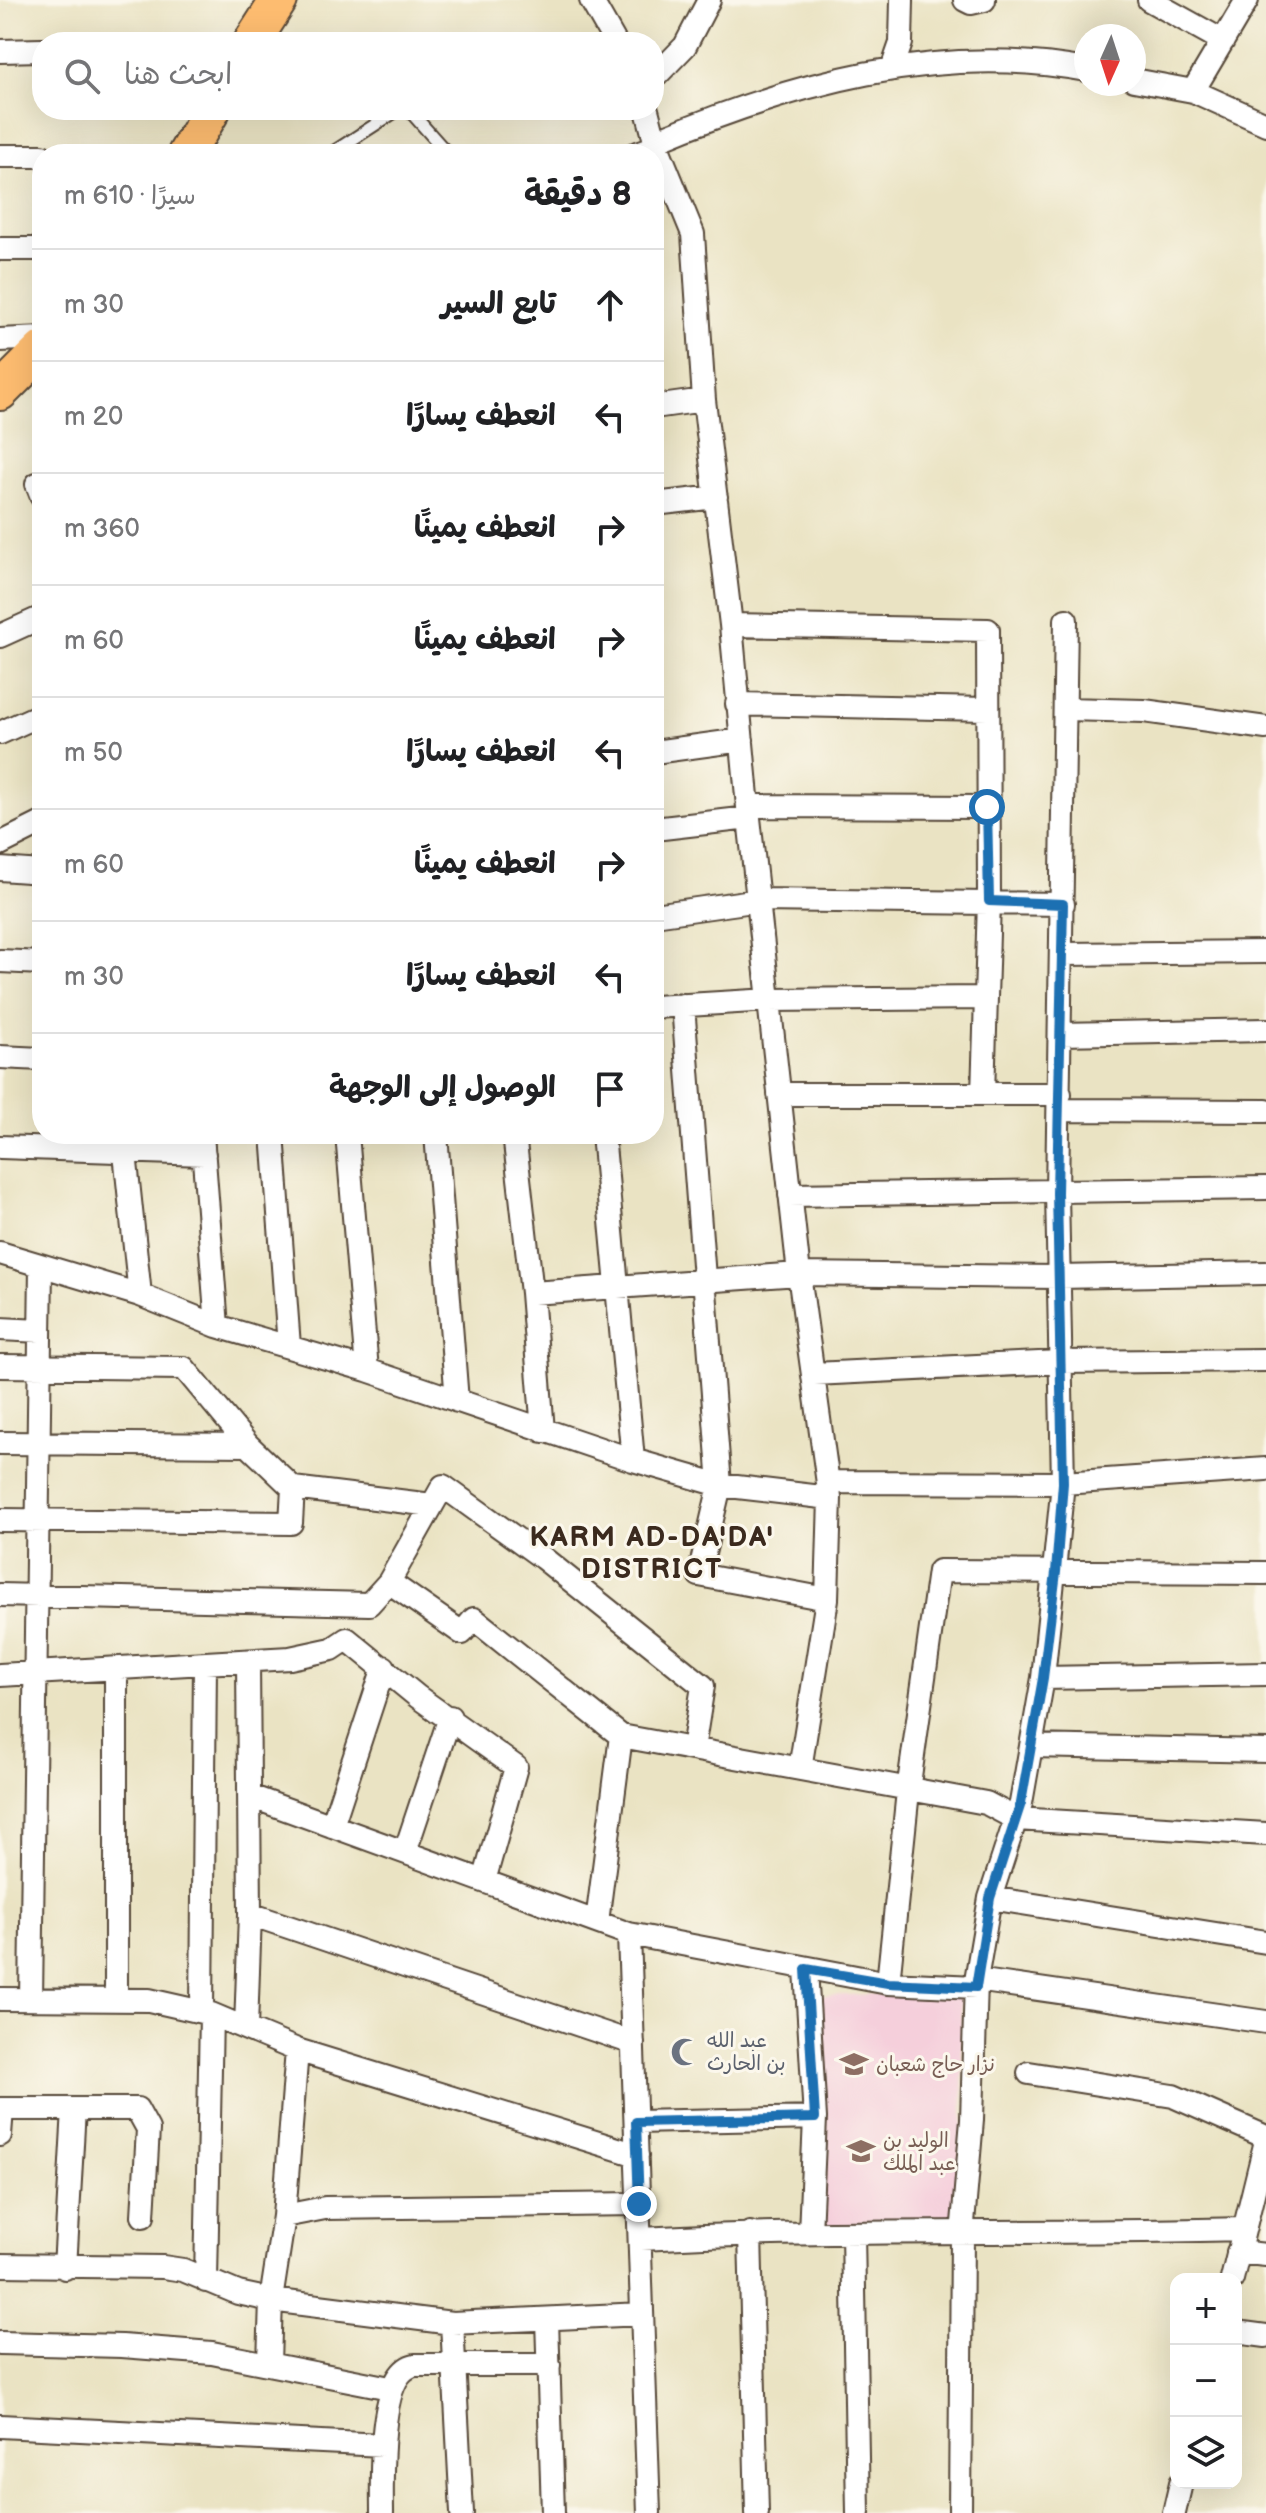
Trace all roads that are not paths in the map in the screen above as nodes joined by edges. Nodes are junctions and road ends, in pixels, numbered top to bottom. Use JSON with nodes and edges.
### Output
{"nodes":[{"id":1,"x":279,"y":0,"type":"edge"},
{"id":2,"x":591,"y":0,"type":"edge"},
{"id":3,"x":709,"y":0,"type":"edge"},
{"id":4,"x":902,"y":0,"type":"edge"},
{"id":5,"x":965,"y":0,"type":"edge"},
{"id":6,"x":984,"y":0,"type":"edge"},
{"id":7,"x":1149,"y":0,"type":"edge"},
{"id":8,"x":1247,"y":0,"type":"edge"},
{"id":9,"x":258,"y":32,"type":"edge"},
{"id":10,"x":609,"y":32,"type":"edge"},
{"id":11,"x":1223,"y":41,"type":"junction"},
{"id":12,"x":32,"y":50,"type":"edge"},
{"id":13,"x":0,"y":51,"type":"edge"},
{"id":14,"x":664,"y":68,"type":"edge"},
{"id":15,"x":1074,"y":68,"type":"edge"},
{"id":16,"x":892,"y":69,"type":"junction"},
{"id":17,"x":1146,"y":82,"type":"edge"},
{"id":18,"x":1193,"y":91,"type":"junction"},
{"id":19,"x":206,"y":120,"type":"edge"},
{"id":20,"x":383,"y":120,"type":"edge"},
{"id":21,"x":418,"y":120,"type":"edge"},
{"id":22,"x":650,"y":120,"type":"edge"},
{"id":23,"x":1266,"y":124,"type":"edge"},
{"id":24,"x":655,"y":141,"type":"junction"},
{"id":25,"x":192,"y":144,"type":"edge"},
{"id":26,"x":345,"y":144,"type":"edge"},
{"id":27,"x":439,"y":144,"type":"edge"},
{"id":28,"x":646,"y":144,"type":"edge"},
{"id":29,"x":656,"y":144,"type":"edge"},
{"id":30,"x":0,"y":156,"type":"edge"},
{"id":31,"x":32,"y":156,"type":"edge"},
{"id":32,"x":664,"y":163,"type":"edge"},
{"id":33,"x":0,"y":249,"type":"edge"},
{"id":34,"x":32,"y":249,"type":"edge"},
{"id":35,"x":32,"y":338,"type":"edge"},
{"id":36,"x":0,"y":340,"type":"edge"},
{"id":37,"x":32,"y":360,"type":"edge"},
{"id":38,"x":0,"y":392,"type":"edge"},
{"id":39,"x":704,"y":400,"type":"junction"},
{"id":40,"x":664,"y":406,"type":"edge"},
{"id":41,"x":716,"y":497,"type":"junction"},
{"id":42,"x":664,"y":503,"type":"edge"},
{"id":43,"x":1066,"y":620,"type":"dead end"},
{"id":44,"x":32,"y":622,"type":"edge"},
{"id":45,"x":731,"y":625,"type":"junction"},
{"id":46,"x":0,"y":636,"type":"edge"},
{"id":47,"x":737,"y":704,"type":"junction"},
{"id":48,"x":987,"y":709,"type":"junction"},
{"id":49,"x":1066,"y":709,"type":"junction"},
{"id":50,"x":32,"y":719,"type":"edge"},
{"id":51,"x":1266,"y":728,"type":"edge"},
{"id":52,"x":0,"y":733,"type":"edge"},
{"id":53,"x":742,"y":740,"type":"junction"},
{"id":54,"x":664,"y":751,"type":"edge"},
{"id":55,"x":987,"y":807,"type":"junction"},
{"id":56,"x":748,"y":812,"type":"junction"},
{"id":57,"x":664,"y":827,"type":"edge"},
{"id":58,"x":32,"y":828,"type":"edge"},
{"id":59,"x":0,"y":844,"type":"edge"},
{"id":60,"x":0,"y":869,"type":"edge"},
{"id":61,"x":32,"y":871,"type":"edge"},
{"id":62,"x":760,"y":900,"type":"junction"},
{"id":63,"x":989,"y":901,"type":"junction"},
{"id":64,"x":1063,"y":904,"type":"junction"},
{"id":65,"x":664,"y":914,"type":"edge"},
{"id":66,"x":1266,"y":952,"type":"edge"},
{"id":67,"x":1062,"y":954,"type":"junction"},
{"id":68,"x":0,"y":961,"type":"edge"},
{"id":69,"x":32,"y":963,"type":"edge"},
{"id":70,"x":983,"y":998,"type":"junction"},
{"id":71,"x":770,"y":1000,"type":"junction"},
{"id":72,"x":683,"y":1005,"type":"junction"},
{"id":73,"x":664,"y":1006,"type":"edge"},
{"id":74,"x":1266,"y":1030,"type":"edge"},
{"id":75,"x":1060,"y":1034,"type":"junction"},
{"id":76,"x":0,"y":1057,"type":"edge"},
{"id":77,"x":32,"y":1059,"type":"edge"},
{"id":78,"x":779,"y":1094,"type":"junction"},
{"id":79,"x":983,"y":1094,"type":"junction"},
{"id":80,"x":1060,"y":1102,"type":"junction"},
{"id":81,"x":1266,"y":1111,"type":"edge"},
{"id":82,"x":203,"y":1144,"type":"edge"},
{"id":83,"x":274,"y":1144,"type":"edge"},
{"id":84,"x":348,"y":1144,"type":"edge"},
{"id":85,"x":437,"y":1144,"type":"edge"},
{"id":86,"x":515,"y":1144,"type":"edge"},
{"id":87,"x":604,"y":1144,"type":"edge"},
{"id":88,"x":0,"y":1147,"type":"edge"},
{"id":89,"x":125,"y":1153,"type":"junction"},
{"id":90,"x":1266,"y":1188,"type":"edge"},
{"id":91,"x":1057,"y":1193,"type":"junction"},
{"id":92,"x":790,"y":1195,"type":"junction"},
{"id":93,"x":0,"y":1253,"type":"edge"},
{"id":94,"x":41,"y":1266,"type":"junction"},
{"id":95,"x":1266,"y":1273,"type":"edge"},
{"id":96,"x":799,"y":1274,"type":"junction"},
{"id":97,"x":1059,"y":1277,"type":"junction"},
{"id":98,"x":704,"y":1282,"type":"junction"},
{"id":99,"x":618,"y":1289,"type":"junction"},
{"id":100,"x":532,"y":1293,"type":"junction"},
{"id":101,"x":140,"y":1295,"type":"junction"},
{"id":102,"x":217,"y":1326,"type":"junction"},
{"id":103,"x":0,"y":1329,"type":"edge"},
{"id":104,"x":40,"y":1331,"type":"junction"},
{"id":105,"x":289,"y":1346,"type":"junction"},
{"id":106,"x":1266,"y":1360,"type":"edge"},
{"id":107,"x":1060,"y":1362,"type":"junction"},
{"id":108,"x":0,"y":1366,"type":"edge"},
{"id":109,"x":40,"y":1367,"type":"junction"},
{"id":110,"x":367,"y":1370,"type":"junction"},
{"id":111,"x":814,"y":1374,"type":"junction"},
{"id":112,"x":457,"y":1401,"type":"junction"},
{"id":113,"x":543,"y":1431,"type":"junction"},
{"id":114,"x":0,"y":1443,"type":"edge"},
{"id":115,"x":38,"y":1444,"type":"junction"},
{"id":116,"x":248,"y":1445,"type":"junction"},
{"id":117,"x":633,"y":1460,"type":"junction"},
{"id":118,"x":1266,"y":1469,"type":"edge"},
{"id":119,"x":1063,"y":1483,"type":"junction"},
{"id":120,"x":720,"y":1485,"type":"junction"},
{"id":121,"x":293,"y":1488,"type":"junction"},
{"id":122,"x":829,"y":1490,"type":"junction"},
{"id":123,"x":432,"y":1505,"type":"junction"},
{"id":124,"x":0,"y":1520,"type":"edge"},
{"id":125,"x":37,"y":1521,"type":"junction"},
{"id":126,"x":1056,"y":1572,"type":"junction"},
{"id":127,"x":1266,"y":1573,"type":"edge"},
{"id":128,"x":389,"y":1582,"type":"junction"},
{"id":129,"x":0,"y":1595,"type":"edge"},
{"id":130,"x":36,"y":1596,"type":"junction"},
{"id":131,"x":827,"y":1599,"type":"junction"},
{"id":132,"x":248,"y":1661,"type":"junction"},
{"id":133,"x":205,"y":1664,"type":"junction"},
{"id":134,"x":384,"y":1667,"type":"junction"},
{"id":135,"x":116,"y":1669,"type":"junction"},
{"id":136,"x":35,"y":1674,"type":"junction"},
{"id":137,"x":1266,"y":1674,"type":"edge"},
{"id":138,"x":0,"y":1675,"type":"edge"},
{"id":139,"x":1043,"y":1678,"type":"junction"},
{"id":140,"x":450,"y":1717,"type":"junction"},
{"id":141,"x":621,"y":1736,"type":"junction"},
{"id":142,"x":1031,"y":1746,"type":"junction"},
{"id":143,"x":693,"y":1749,"type":"junction"},
{"id":144,"x":1266,"y":1751,"type":"edge"},
{"id":145,"x":800,"y":1769,"type":"junction"},
{"id":146,"x":908,"y":1791,"type":"junction"},
{"id":147,"x":250,"y":1796,"type":"junction"},
{"id":148,"x":1016,"y":1819,"type":"junction"},
{"id":149,"x":332,"y":1826,"type":"junction"},
{"id":150,"x":1266,"y":1834,"type":"edge"},
{"id":151,"x":405,"y":1852,"type":"junction"},
{"id":152,"x":484,"y":1881,"type":"junction"},
{"id":153,"x":990,"y":1898,"type":"junction"},
{"id":154,"x":250,"y":1914,"type":"junction"},
{"id":155,"x":597,"y":1922,"type":"junction"},
{"id":156,"x":629,"y":1934,"type":"junction"},
{"id":157,"x":1266,"y":1942,"type":"edge"},
{"id":158,"x":806,"y":1969,"type":"junction"},
{"id":159,"x":888,"y":1983,"type":"junction"},
{"id":160,"x":976,"y":1984,"type":"junction"},
{"id":161,"x":0,"y":1999,"type":"edge"},
{"id":162,"x":31,"y":1999,"type":"junction"},
{"id":163,"x":116,"y":2000,"type":"junction"},
{"id":164,"x":206,"y":2013,"type":"junction"},
{"id":165,"x":1266,"y":2022,"type":"edge"},
{"id":166,"x":246,"y":2028,"type":"junction"},
{"id":167,"x":633,"y":2043,"type":"junction"},
{"id":168,"x":297,"y":2050,"type":"junction"},
{"id":169,"x":1029,"y":2073,"type":"dead end"},
{"id":170,"x":1,"y":2109,"type":"edge"},
{"id":171,"x":74,"y":2109,"type":"junction"},
{"id":172,"x":815,"y":2118,"type":"junction"},
{"id":173,"x":636,"y":2122,"type":"junction"},
{"id":174,"x":0,"y":2135,"type":"edge"},
{"id":175,"x":1266,"y":2139,"type":"edge"},
{"id":176,"x":637,"y":2155,"type":"junction"},
{"id":177,"x":1262,"y":2174,"type":"edge"},
{"id":178,"x":639,"y":2204,"type":"junction"},
{"id":179,"x":143,"y":2216,"type":"dead end"},
{"id":180,"x":284,"y":2216,"type":"junction"},
{"id":181,"x":1244,"y":2229,"type":"junction"},
{"id":182,"x":750,"y":2233,"type":"junction"},
{"id":183,"x":810,"y":2233,"type":"junction"},
{"id":184,"x":853,"y":2233,"type":"junction"},
{"id":185,"x":962,"y":2235,"type":"junction"},
{"id":186,"x":641,"y":2239,"type":"junction"},
{"id":187,"x":1238,"y":2252,"type":"junction"},
{"id":188,"x":1266,"y":2255,"type":"edge"},
{"id":189,"x":0,"y":2265,"type":"edge"},
{"id":190,"x":65,"y":2268,"type":"junction"},
{"id":191,"x":1233,"y":2273,"type":"edge"},
{"id":192,"x":206,"y":2281,"type":"junction"},
{"id":193,"x":271,"y":2300,"type":"junction"},
{"id":194,"x":642,"y":2314,"type":"junction"},
{"id":195,"x":547,"y":2319,"type":"junction"},
{"id":196,"x":452,"y":2323,"type":"junction"},
{"id":197,"x":1242,"y":2333,"type":"edge"},
{"id":198,"x":1266,"y":2336,"type":"edge"},
{"id":199,"x":0,"y":2343,"type":"edge"},
{"id":200,"x":269,"y":2363,"type":"junction"},
{"id":201,"x":549,"y":2365,"type":"junction"},
{"id":202,"x":453,"y":2367,"type":"junction"},
{"id":203,"x":390,"y":2388,"type":"junction"},
{"id":204,"x":0,"y":2426,"type":"edge"},
{"id":205,"x":383,"y":2445,"type":"junction"},
{"id":206,"x":1180,"y":2489,"type":"edge"},
{"id":207,"x":382,"y":2513,"type":"edge"},
{"id":208,"x":462,"y":2513,"type":"edge"},
{"id":209,"x":553,"y":2513,"type":"edge"},
{"id":210,"x":649,"y":2513,"type":"edge"},
{"id":211,"x":757,"y":2513,"type":"edge"},
{"id":212,"x":858,"y":2513,"type":"edge"},
{"id":213,"x":960,"y":2513,"type":"edge"},
{"id":214,"x":1174,"y":2513,"type":"edge"}],
"edges":[{"from":1,"to":9,"type":"main road"},
{"from":2,"to":10,"type":"street"},
{"from":3,"to":14,"type":"street"},
{"from":4,"to":16,"type":"street"},
{"from":5,"to":6,"type":"street"},
{"from":7,"to":11,"type":"street"},
{"from":8,"to":11,"type":"street"},
{"from":11,"to":18,"type":"street"},
{"from":12,"to":13,"type":"street"},
{"from":15,"to":16,"type":"street"},
{"from":16,"to":24,"type":"street"},
{"from":17,"to":18,"type":"street"},
{"from":18,"to":23,"type":"street"},
{"from":19,"to":25,"type":"main road"},
{"from":20,"to":26,"type":"lane"},
{"from":21,"to":27,"type":"lane"},
{"from":22,"to":24,"type":"street"},
{"from":24,"to":28,"type":"lane"},
{"from":24,"to":29,"type":"street"},
{"from":30,"to":31,"type":"street"},
{"from":32,"to":39,"type":"street"},
{"from":33,"to":34,"type":"street"},
{"from":35,"to":36,"type":"street"},
{"from":37,"to":38,"type":"main road"},
{"from":39,"to":40,"type":"street"},
{"from":39,"to":41,"type":"street"},
{"from":41,"to":42,"type":"street"},
{"from":41,"to":45,"type":"street"},
{"from":43,"to":49,"type":"street"},
{"from":44,"to":46,"type":"street"},
{"from":45,"to":47,"type":"street"},
{"from":45,"to":48,"type":"street"},
{"from":47,"to":48,"type":"street"},
{"from":47,"to":53,"type":"street"},
{"from":48,"to":55,"type":"street"},
{"from":49,"to":51,"type":"street"},
{"from":49,"to":64,"type":"street"},
{"from":50,"to":52,"type":"street"},
{"from":53,"to":54,"type":"street"},
{"from":53,"to":56,"type":"street"},
{"from":55,"to":56,"type":"street"},
{"from":55,"to":63,"type":"street"},
{"from":56,"to":57,"type":"street"},
{"from":56,"to":62,"type":"street"},
{"from":58,"to":59,"type":"street"},
{"from":60,"to":61,"type":"street"},
{"from":62,"to":63,"type":"street"},
{"from":62,"to":65,"type":"street"},
{"from":62,"to":71,"type":"street"},
{"from":63,"to":64,"type":"street"},
{"from":63,"to":70,"type":"street"},
{"from":64,"to":67,"type":"street"},
{"from":66,"to":67,"type":"street"},
{"from":67,"to":75,"type":"street"},
{"from":68,"to":69,"type":"street"},
{"from":70,"to":71,"type":"street"},
{"from":70,"to":79,"type":"street"},
{"from":71,"to":72,"type":"street"},
{"from":71,"to":78,"type":"street"},
{"from":72,"to":73,"type":"street"},
{"from":72,"to":98,"type":"street"},
{"from":74,"to":75,"type":"street"},
{"from":75,"to":80,"type":"street"},
{"from":76,"to":77,"type":"street"},
{"from":78,"to":79,"type":"street"},
{"from":78,"to":92,"type":"street"},
{"from":79,"to":80,"type":"street"},
{"from":80,"to":81,"type":"street"},
{"from":80,"to":91,"type":"street"},
{"from":82,"to":89,"type":"street"},
{"from":82,"to":102,"type":"street"},
{"from":83,"to":105,"type":"street"},
{"from":84,"to":110,"type":"street"},
{"from":85,"to":112,"type":"street"},
{"from":86,"to":100,"type":"street"},
{"from":87,"to":99,"type":"street"},
{"from":88,"to":89,"type":"street"},
{"from":89,"to":101,"type":"street"},
{"from":90,"to":91,"type":"street"},
{"from":91,"to":92,"type":"street"},
{"from":91,"to":97,"type":"street"},
{"from":92,"to":96,"type":"street"},
{"from":93,"to":94,"type":"street"},
{"from":94,"to":101,"type":"street"},
{"from":94,"to":104,"type":"street"},
{"from":95,"to":97,"type":"street"},
{"from":96,"to":97,"type":"street"},
{"from":96,"to":98,"type":"street"},
{"from":96,"to":111,"type":"street"},
{"from":97,"to":107,"type":"street"},
{"from":98,"to":99,"type":"street"},
{"from":98,"to":120,"type":"street"},
{"from":99,"to":100,"type":"street"},
{"from":99,"to":117,"type":"street"},
{"from":100,"to":113,"type":"street"},
{"from":101,"to":102,"type":"street"},
{"from":102,"to":105,"type":"street"},
{"from":103,"to":104,"type":"street"},
{"from":104,"to":109,"type":"street"},
{"from":105,"to":110,"type":"street"},
{"from":106,"to":107,"type":"street"},
{"from":107,"to":111,"type":"street"},
{"from":107,"to":119,"type":"street"},
{"from":108,"to":109,"type":"street"},
{"from":109,"to":115,"type":"street"},
{"from":109,"to":116,"type":"street"},
{"from":110,"to":112,"type":"street"},
{"from":111,"to":122,"type":"street"},
{"from":112,"to":113,"type":"street"},
{"from":113,"to":117,"type":"street"},
{"from":114,"to":115,"type":"street"},
{"from":115,"to":116,"type":"street"},
{"from":115,"to":125,"type":"street"},
{"from":116,"to":121,"type":"street"},
{"from":117,"to":120,"type":"street"},
{"from":118,"to":119,"type":"street"},
{"from":119,"to":122,"type":"street"},
{"from":119,"to":126,"type":"street"},
{"from":120,"to":122,"type":"street"},
{"from":120,"to":131,"type":"street"},
{"from":121,"to":123,"type":"street"},
{"from":121,"to":125,"type":"street"},
{"from":122,"to":131,"type":"street"},
{"from":123,"to":128,"type":"street"},
{"from":123,"to":143,"type":"street"},
{"from":124,"to":125,"type":"street"},
{"from":125,"to":130,"type":"street"},
{"from":126,"to":127,"type":"street"},
{"from":126,"to":139,"type":"street"},
{"from":126,"to":146,"type":"street"},
{"from":128,"to":130,"type":"street"},
{"from":128,"to":141,"type":"street"},
{"from":129,"to":130,"type":"street"},
{"from":130,"to":136,"type":"street"},
{"from":131,"to":145,"type":"street"},
{"from":132,"to":133,"type":"street"},
{"from":132,"to":134,"type":"street"},
{"from":132,"to":147,"type":"street"},
{"from":133,"to":135,"type":"street"},
{"from":133,"to":164,"type":"street"},
{"from":134,"to":140,"type":"street"},
{"from":134,"to":149,"type":"street"},
{"from":135,"to":136,"type":"street"},
{"from":135,"to":163,"type":"street"},
{"from":136,"to":138,"type":"street"},
{"from":136,"to":162,"type":"street"},
{"from":137,"to":139,"type":"street"},
{"from":139,"to":142,"type":"street"},
{"from":140,"to":151,"type":"street"},
{"from":140,"to":152,"type":"street"},
{"from":141,"to":143,"type":"street"},
{"from":141,"to":155,"type":"street"},
{"from":142,"to":144,"type":"street"},
{"from":142,"to":148,"type":"street"},
{"from":143,"to":145,"type":"street"},
{"from":145,"to":146,"type":"street"},
{"from":146,"to":148,"type":"street"},
{"from":146,"to":159,"type":"street"},
{"from":147,"to":149,"type":"street"},
{"from":147,"to":154,"type":"street"},
{"from":148,"to":150,"type":"street"},
{"from":148,"to":153,"type":"street"},
{"from":149,"to":151,"type":"street"},
{"from":151,"to":152,"type":"street"},
{"from":152,"to":155,"type":"street"},
{"from":153,"to":157,"type":"street"},
{"from":153,"to":160,"type":"street"},
{"from":154,"to":166,"type":"street"},
{"from":154,"to":167,"type":"street"},
{"from":155,"to":156,"type":"street"},
{"from":156,"to":158,"type":"street"},
{"from":156,"to":167,"type":"street"},
{"from":158,"to":159,"type":"street"},
{"from":158,"to":172,"type":"street"},
{"from":159,"to":160,"type":"street"},
{"from":160,"to":165,"type":"street"},
{"from":160,"to":185,"type":"street"},
{"from":161,"to":162,"type":"street"},
{"from":162,"to":163,"type":"street"},
{"from":163,"to":164,"type":"street"},
{"from":164,"to":166,"type":"street"},
{"from":164,"to":192,"type":"street"},
{"from":166,"to":168,"type":"street"},
{"from":167,"to":173,"type":"street"},
{"from":168,"to":176,"type":"street"},
{"from":168,"to":180,"type":"street"},
{"from":169,"to":175,"type":"street"},
{"from":170,"to":171,"type":"street"},
{"from":170,"to":174,"type":"street"},
{"from":171,"to":179,"type":"street"},
{"from":171,"to":190,"type":"street"},
{"from":172,"to":173,"type":"street"},
{"from":172,"to":183,"type":"street"},
{"from":173,"to":176,"type":"street"},
{"from":175,"to":177,"type":"street"},
{"from":176,"to":178,"type":"street"},
{"from":177,"to":181,"type":"street"},
{"from":178,"to":180,"type":"street"},
{"from":178,"to":186,"type":"street"},
{"from":180,"to":193,"type":"street"},
{"from":181,"to":185,"type":"street"},
{"from":181,"to":187,"type":"street"},
{"from":182,"to":183,"type":"street"},
{"from":182,"to":186,"type":"street"},
{"from":182,"to":211,"type":"street"},
{"from":183,"to":184,"type":"street"},
{"from":184,"to":185,"type":"street"},
{"from":184,"to":212,"type":"street"},
{"from":185,"to":213,"type":"street"},
{"from":186,"to":194,"type":"street"},
{"from":187,"to":188,"type":"street"},
{"from":187,"to":191,"type":"street"},
{"from":189,"to":190,"type":"street"},
{"from":190,"to":192,"type":"street"},
{"from":192,"to":193,"type":"street"},
{"from":193,"to":196,"type":"street"},
{"from":193,"to":200,"type":"street"},
{"from":194,"to":195,"type":"street"},
{"from":194,"to":210,"type":"street"},
{"from":195,"to":196,"type":"street"},
{"from":195,"to":201,"type":"street"},
{"from":196,"to":202,"type":"street"},
{"from":197,"to":198,"type":"street"},
{"from":199,"to":200,"type":"street"},
{"from":200,"to":203,"type":"street"},
{"from":201,"to":202,"type":"street"},
{"from":201,"to":209,"type":"street"},
{"from":202,"to":203,"type":"street"},
{"from":202,"to":208,"type":"street"},
{"from":203,"to":205,"type":"street"},
{"from":204,"to":205,"type":"street"},
{"from":205,"to":207,"type":"street"},
{"from":206,"to":214,"type":"street"}]}
